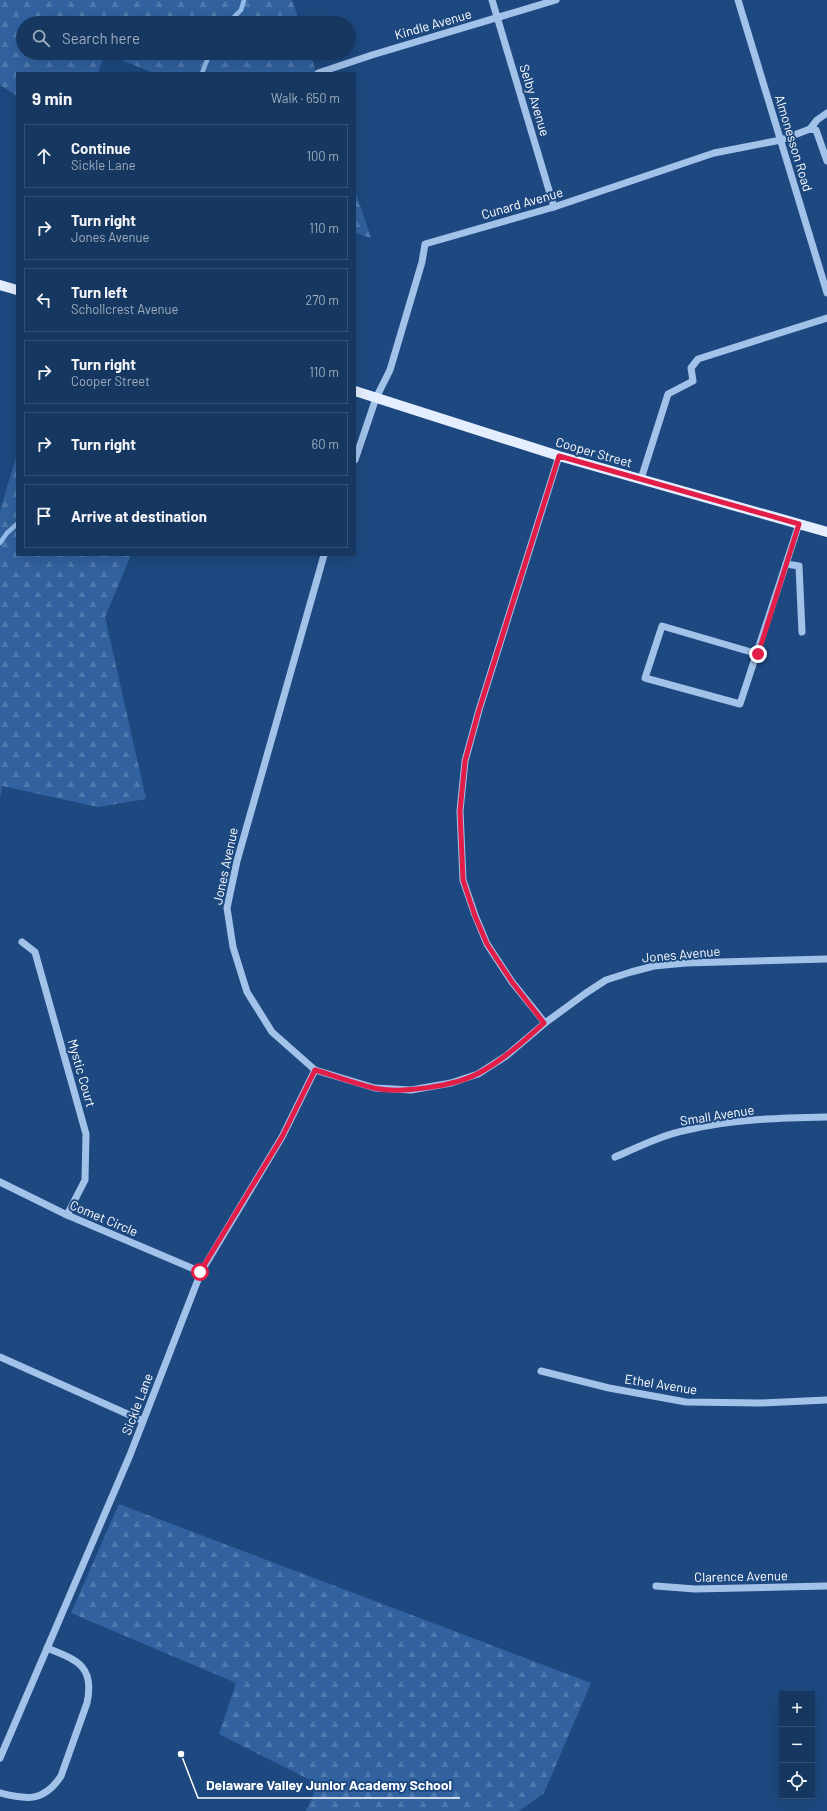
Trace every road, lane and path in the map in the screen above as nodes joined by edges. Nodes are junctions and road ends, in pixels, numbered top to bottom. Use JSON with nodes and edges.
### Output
{"nodes":[{"id":1,"x":492,"y":0,"type":"edge"},
{"id":2,"x":556,"y":0,"type":"edge"},
{"id":3,"x":738,"y":0,"type":"edge"},
{"id":4,"x":498,"y":18,"type":"junction"},
{"id":5,"x":321,"y":72,"type":"edge"},
{"id":6,"x":827,"y":113,"type":"edge"},
{"id":7,"x":810,"y":129,"type":"junction"},
{"id":8,"x":781,"y":140,"type":"junction"},
{"id":9,"x":827,"y":161,"type":"edge"},
{"id":10,"x":554,"y":207,"type":"junction"},
{"id":11,"x":0,"y":285,"type":"edge"},
{"id":12,"x":16,"y":290,"type":"edge"},
{"id":13,"x":827,"y":292,"type":"edge"},
{"id":14,"x":827,"y":318,"type":"edge"},
{"id":15,"x":356,"y":391,"type":"edge"},
{"id":16,"x":376,"y":398,"type":"junction"},
{"id":17,"x":559,"y":456,"type":"junction"},
{"id":18,"x":356,"y":457,"type":"edge"},
{"id":19,"x":641,"y":479,"type":"junction"},
{"id":20,"x":799,"y":524,"type":"junction"},
{"id":21,"x":827,"y":532,"type":"edge"},
{"id":22,"x":324,"y":556,"type":"edge"},
{"id":23,"x":786,"y":564,"type":"junction"},
{"id":24,"x":802,"y":632,"type":"dead end"},
{"id":25,"x":758,"y":654,"type":"junction"},
{"id":26,"x":22,"y":942,"type":"dead end"},
{"id":27,"x":827,"y":959,"type":"edge"},
{"id":28,"x":544,"y":1023,"type":"junction"},
{"id":29,"x":315,"y":1070,"type":"junction"},
{"id":30,"x":827,"y":1117,"type":"edge"},
{"id":31,"x":615,"y":1157,"type":"dead end"},
{"id":32,"x":0,"y":1182,"type":"edge"},
{"id":33,"x":67,"y":1215,"type":"junction"},
{"id":34,"x":200,"y":1272,"type":"junction"},
{"id":35,"x":0,"y":1357,"type":"edge"},
{"id":36,"x":541,"y":1371,"type":"dead end"},
{"id":37,"x":827,"y":1400,"type":"edge"},
{"id":38,"x":144,"y":1421,"type":"junction"},
{"id":39,"x":656,"y":1586,"type":"dead end"},
{"id":40,"x":827,"y":1586,"type":"edge"},
{"id":41,"x":47,"y":1648,"type":"junction"},
{"id":42,"x":0,"y":1758,"type":"edge"},
{"id":43,"x":0,"y":1793,"type":"edge"}],
"edges":[{"from":1,"to":4,"type":"street","name":"Selby Avenue"},
{"from":2,"to":4,"type":"street","name":"Kindle Avenue"},
{"from":3,"to":8,"type":"street","name":"Almonesson Road"},
{"from":4,"to":5,"type":"street","name":"Kindle Avenue"},
{"from":4,"to":10,"type":"street","name":"Selby Avenue"},
{"from":6,"to":7,"type":"street"},
{"from":7,"to":8,"type":"street","name":"Cunard Avenue"},
{"from":7,"to":9,"type":"street"},
{"from":8,"to":10,"type":"street","name":"Cunard Avenue"},
{"from":8,"to":13,"type":"street","name":"Almonesson Road"},
{"from":10,"to":16,"type":"street","name":"Cunard Avenue"},
{"from":11,"to":12,"type":"main road"},
{"from":14,"to":19,"type":"street"},
{"from":15,"to":16,"type":"main road","name":"Cooper Street"},
{"from":16,"to":17,"type":"main road","name":"Cooper Street"},
{"from":16,"to":18,"type":"street"},
{"from":17,"to":19,"type":"main road","name":"Cooper Street"},
{"from":17,"to":28,"type":"street"},
{"from":19,"to":20,"type":"main road","name":"Cooper Street"},
{"from":20,"to":21,"type":"main road","name":"Cooper Street"},
{"from":20,"to":23,"type":"street"},
{"from":22,"to":29,"type":"street","name":"Jones Avenue"},
{"from":23,"to":24,"type":"street"},
{"from":23,"to":25,"type":"street"},
{"from":25,"to":25,"type":"street"},
{"from":26,"to":33,"type":"street","name":"Mystic Court"},
{"from":27,"to":28,"type":"street","name":"Jones Avenue"},
{"from":28,"to":29,"type":"street","name":"Jones Avenue"},
{"from":29,"to":34,"type":"street","name":"Sickle Lane"},
{"from":30,"to":31,"type":"street","name":"Small Avenue"},
{"from":32,"to":33,"type":"street","name":"Comet Circle"},
{"from":33,"to":34,"type":"street","name":"Comet Circle"},
{"from":34,"to":38,"type":"street","name":"Sickle Lane"},
{"from":35,"to":38,"type":"street"},
{"from":36,"to":37,"type":"street","name":"Ethel Avenue"},
{"from":38,"to":41,"type":"street","name":"Sickle Lane"},
{"from":39,"to":40,"type":"street","name":"Clarence Avenue"},
{"from":41,"to":42,"type":"street","name":"Sickle Lane"},
{"from":41,"to":43,"type":"street"}]}
